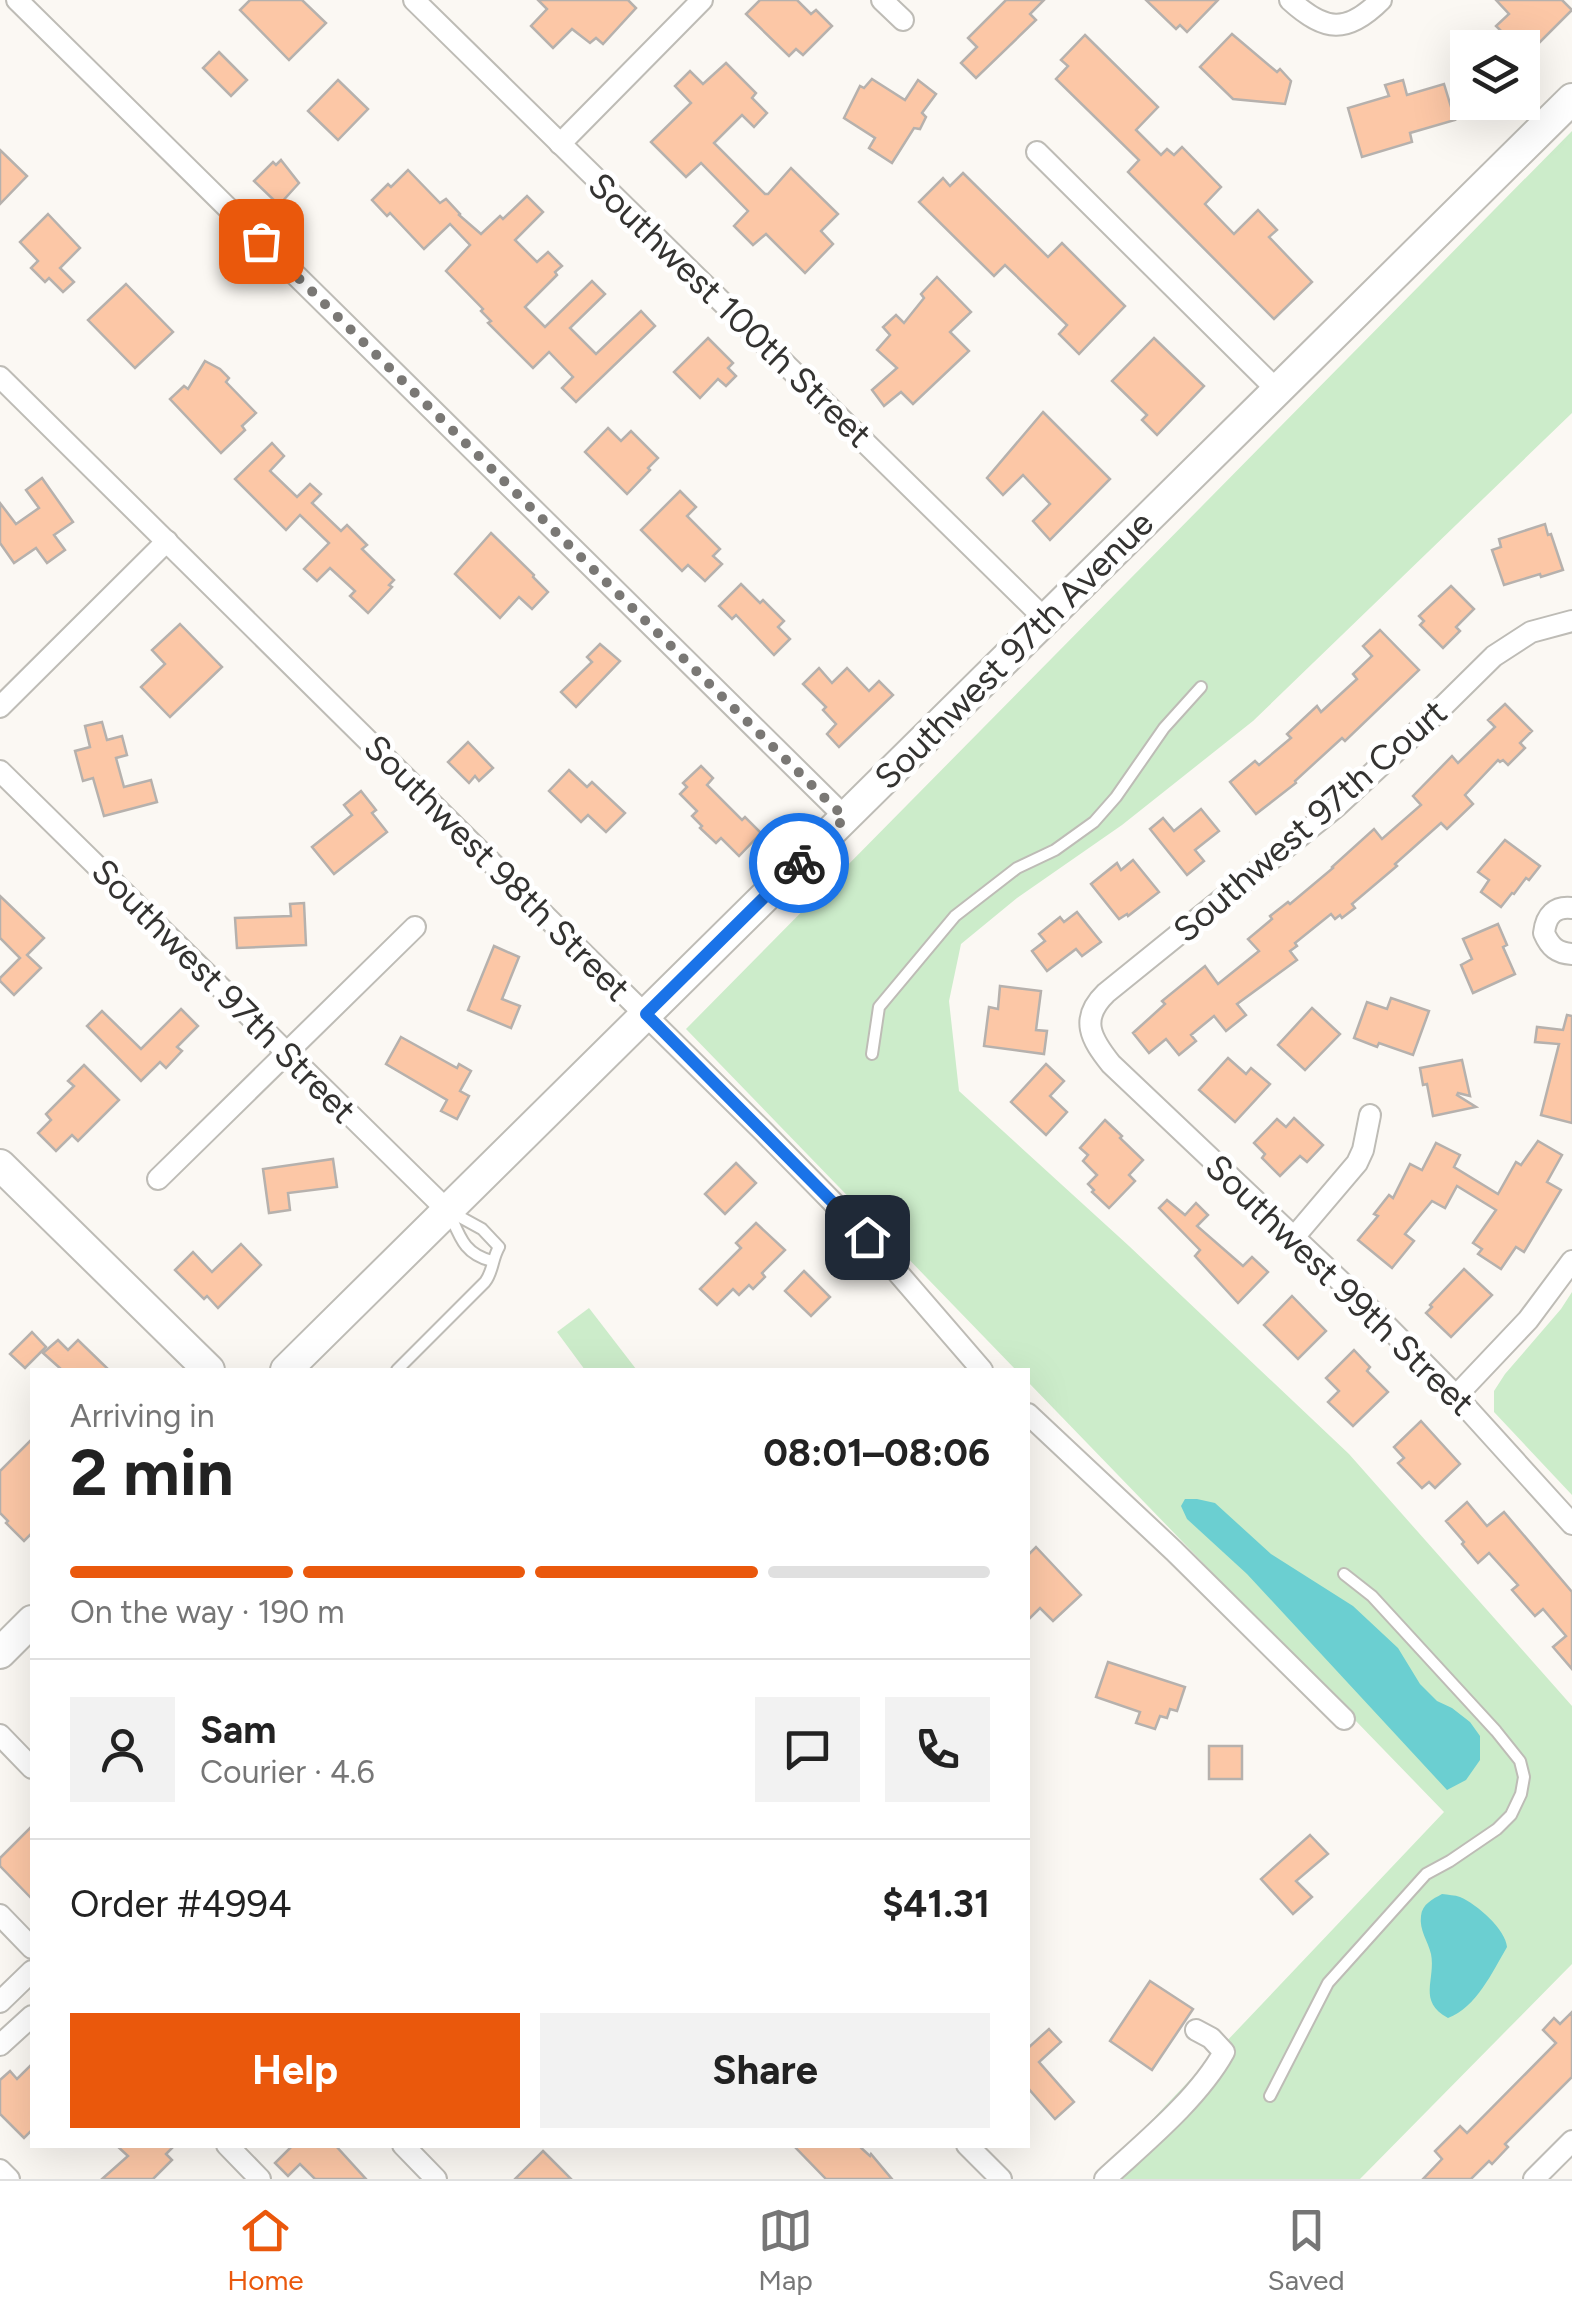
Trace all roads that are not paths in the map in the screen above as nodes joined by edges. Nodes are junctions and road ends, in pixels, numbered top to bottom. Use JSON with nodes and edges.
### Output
{"nodes":[{"id":1,"x":16,"y":0,"type":"edge"},
{"id":2,"x":414,"y":0,"type":"edge"},
{"id":3,"x":702,"y":0,"type":"edge"},
{"id":4,"x":882,"y":0,"type":"edge"},
{"id":5,"x":1290,"y":0,"type":"edge"},
{"id":6,"x":1382,"y":0,"type":"edge"},
{"id":7,"x":903,"y":20,"type":"dead end"},
{"id":8,"x":1572,"y":99,"type":"edge"},
{"id":9,"x":560,"y":144,"type":"junction"},
{"id":10,"x":1037,"y":152,"type":"dead end"},
{"id":11,"x":0,"y":377,"type":"edge"},
{"id":12,"x":1277,"y":390,"type":"junction"},
{"id":13,"x":167,"y":540,"type":"junction"},
{"id":14,"x":1045,"y":619,"type":"junction"},
{"id":15,"x":1572,"y":621,"type":"edge"},
{"id":16,"x":1201,"y":687,"type":"dead end"},
{"id":17,"x":0,"y":708,"type":"edge"},
{"id":18,"x":0,"y":771,"type":"edge"},
{"id":19,"x":845,"y":818,"type":"junction"},
{"id":20,"x":1572,"y":908,"type":"edge"},
{"id":21,"x":414,"y":928,"type":"dead end"},
{"id":22,"x":1572,"y":954,"type":"edge"},
{"id":23,"x":646,"y":1014,"type":"junction"},
{"id":24,"x":1102,"y":1052,"type":"joint"},
{"id":25,"x":287,"y":1053,"type":"junction"},
{"id":26,"x":872,"y":1054,"type":"dead end"},
{"id":27,"x":1370,"y":1115,"type":"dead end"},
{"id":28,"x":0,"y":1165,"type":"edge"},
{"id":29,"x":158,"y":1178,"type":"dead end"},
{"id":30,"x":448,"y":1211,"type":"junction"},
{"id":31,"x":1295,"y":1236,"type":"junction"},
{"id":32,"x":492,"y":1261,"type":"junction"},
{"id":33,"x":1572,"y":1261,"type":"edge"},
{"id":34,"x":206,"y":1368,"type":"edge"},
{"id":35,"x":288,"y":1368,"type":"edge"},
{"id":36,"x":398,"y":1368,"type":"edge"},
{"id":37,"x":980,"y":1368,"type":"edge"},
{"id":38,"x":1456,"y":1396,"type":"junction"},
{"id":39,"x":1030,"y":1416,"type":"edge"},
{"id":40,"x":1572,"y":1524,"type":"edge"},
{"id":41,"x":1344,"y":1574,"type":"dead end"},
{"id":42,"x":30,"y":1623,"type":"edge"},
{"id":43,"x":0,"y":1653,"type":"edge"},
{"id":44,"x":1344,"y":1718,"type":"dead end"},
{"id":45,"x":0,"y":1735,"type":"edge"},
{"id":46,"x":30,"y":1766,"type":"edge"},
{"id":47,"x":0,"y":1915,"type":"edge"},
{"id":48,"x":30,"y":1946,"type":"edge"},
{"id":49,"x":30,"y":1972,"type":"edge"},
{"id":50,"x":0,"y":2002,"type":"edge"},
{"id":51,"x":30,"y":2018,"type":"edge"},
{"id":52,"x":1196,"y":2030,"type":"dead end"},
{"id":53,"x":0,"y":2045,"type":"edge"},
{"id":54,"x":1270,"y":2096,"type":"dead end"},
{"id":55,"x":1572,"y":2141,"type":"edge"},
{"id":56,"x":230,"y":2148,"type":"edge"},
{"id":57,"x":405,"y":2148,"type":"edge"},
{"id":58,"x":970,"y":2148,"type":"edge"},
{"id":59,"x":0,"y":2170,"type":"edge"},
{"id":60,"x":9,"y":2179,"type":"edge"},
{"id":61,"x":260,"y":2179,"type":"edge"},
{"id":62,"x":436,"y":2179,"type":"edge"},
{"id":63,"x":1000,"y":2179,"type":"edge"},
{"id":64,"x":1105,"y":2179,"type":"edge"},
{"id":65,"x":1534,"y":2179,"type":"edge"}],
"edges":[{"from":1,"to":19,"type":"street"},
{"from":2,"to":9,"type":"street","name":"Southwest 100th Street"},
{"from":3,"to":9,"type":"street"},
{"from":4,"to":7,"type":"street"},
{"from":5,"to":6,"type":"street"},
{"from":8,"to":12,"type":"street","name":"Southwest 97th Avenue"},
{"from":9,"to":14,"type":"street","name":"Southwest 100th Street"},
{"from":10,"to":12,"type":"street"},
{"from":11,"to":13,"type":"street","name":"Southwest 98th Street"},
{"from":12,"to":14,"type":"street","name":"Southwest 97th Avenue"},
{"from":13,"to":17,"type":"street"},
{"from":13,"to":23,"type":"street","name":"Southwest 98th Street"},
{"from":14,"to":19,"type":"street","name":"Southwest 97th Avenue"},
{"from":15,"to":24,"type":"street","name":"Southwest 97th Court"},
{"from":16,"to":26,"type":"lane"},
{"from":18,"to":25,"type":"street","name":"Southwest 97th Street"},
{"from":19,"to":23,"type":"street","name":"Southwest 97th Avenue"},
{"from":20,"to":22,"type":"street"},
{"from":21,"to":25,"type":"street"},
{"from":23,"to":30,"type":"street","name":"Southwest 97th Avenue"},
{"from":23,"to":37,"type":"street","name":"Southwest 98th Street"},
{"from":24,"to":31,"type":"street","name":"Southwest 99th Street"},
{"from":25,"to":29,"type":"street"},
{"from":25,"to":30,"type":"street","name":"Southwest 97th Street"},
{"from":27,"to":31,"type":"street"},
{"from":28,"to":34,"type":"street"},
{"from":30,"to":32,"type":"lane"},
{"from":30,"to":32,"type":"lane"},
{"from":30,"to":35,"type":"street","name":"Southwest 97th Avenue"},
{"from":31,"to":38,"type":"street","name":"Southwest 99th Street"},
{"from":32,"to":36,"type":"lane"},
{"from":33,"to":38,"type":"street"},
{"from":38,"to":40,"type":"street","name":"Southwest 99th Street"},
{"from":39,"to":44,"type":"street"},
{"from":41,"to":54,"type":"lane"},
{"from":42,"to":43,"type":"street"},
{"from":45,"to":46,"type":"street"},
{"from":47,"to":48,"type":"street"},
{"from":49,"to":50,"type":"street"},
{"from":51,"to":53,"type":"street"},
{"from":52,"to":64,"type":"street"},
{"from":55,"to":65,"type":"street"},
{"from":56,"to":61,"type":"street"},
{"from":57,"to":62,"type":"street"},
{"from":58,"to":63,"type":"street"},
{"from":59,"to":60,"type":"street"}]}
